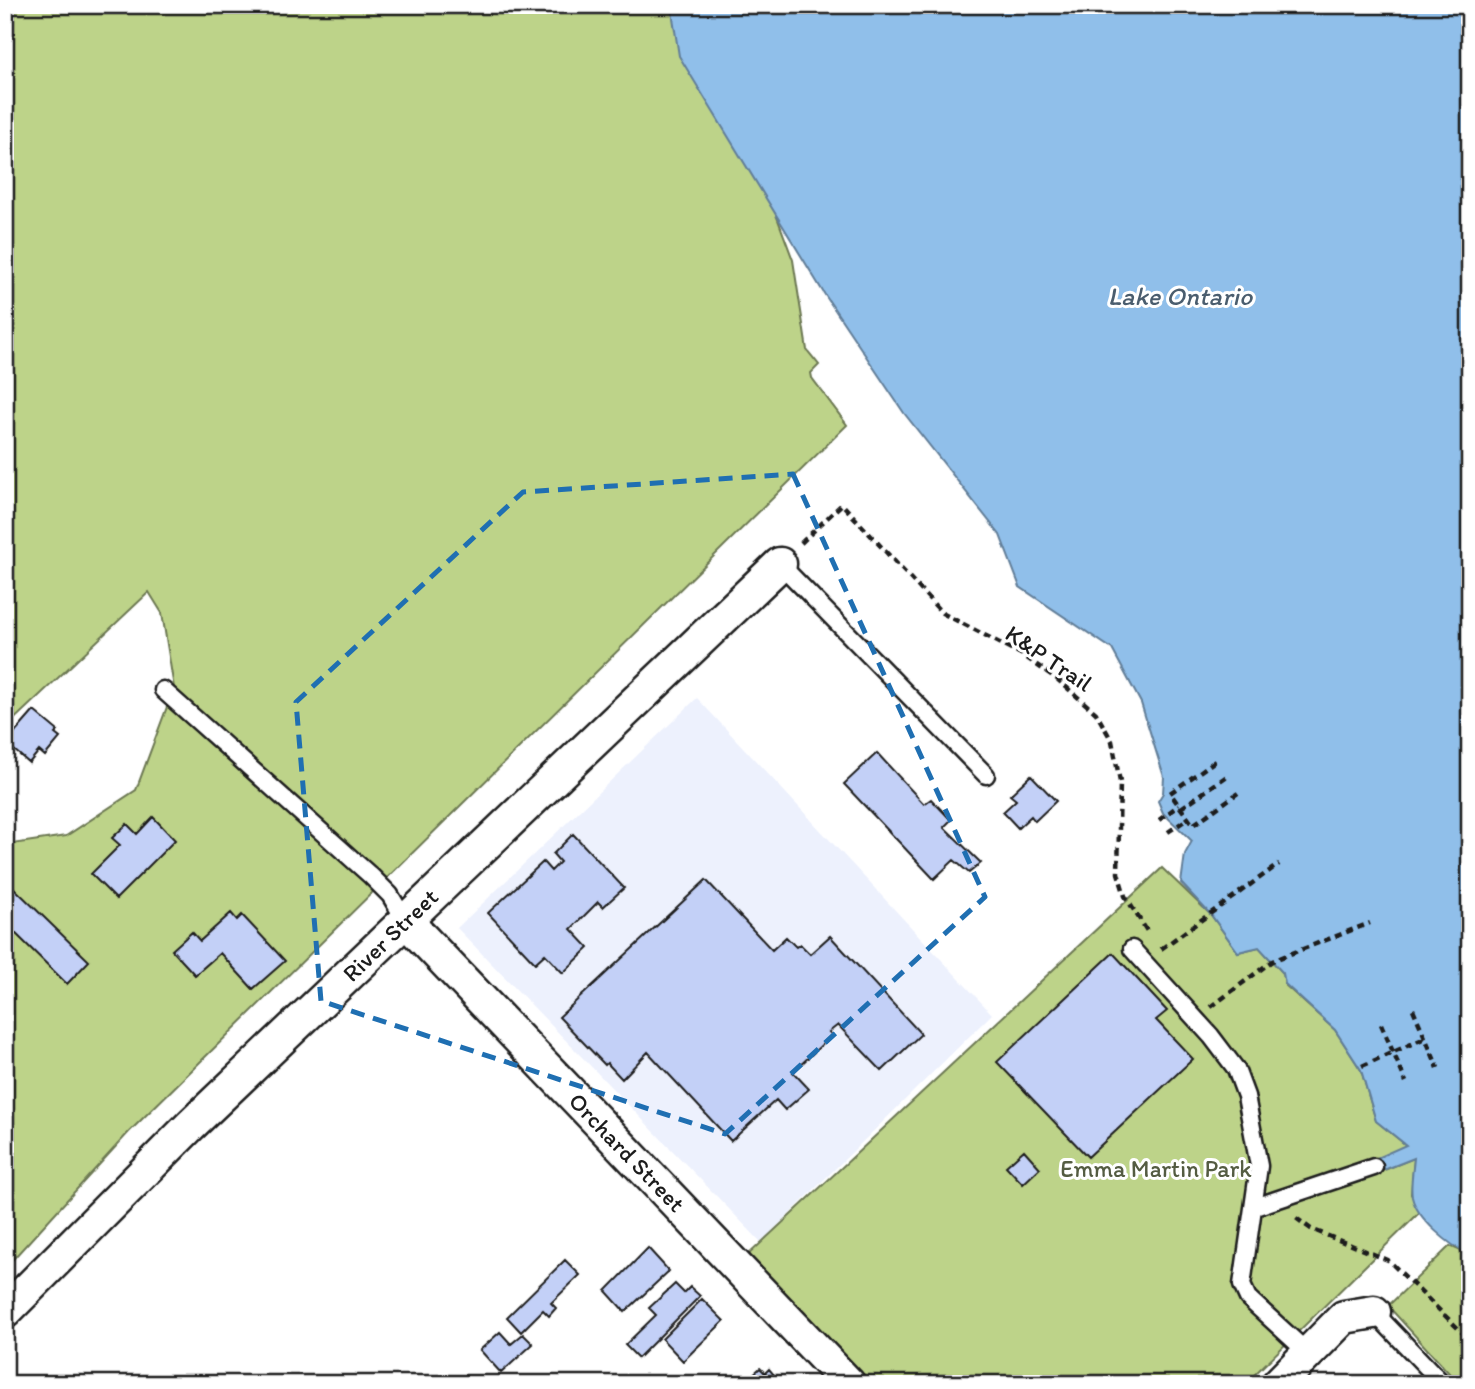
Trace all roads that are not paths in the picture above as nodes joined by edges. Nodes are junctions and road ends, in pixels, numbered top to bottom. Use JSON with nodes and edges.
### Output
{"nodes":[{"id":1,"x":780,"y":564,"type":"joint"},
{"id":2,"x":163,"y":690,"type":"dead end"},
{"id":3,"x":986,"y":775,"type":"dead end"},
{"id":4,"x":405,"y":920,"type":"junction"},
{"id":5,"x":1132,"y":949,"type":"dead end"},
{"id":6,"x":1374,"y":1167,"type":"dead end"},
{"id":7,"x":1255,"y":1207,"type":"junction"},
{"id":8,"x":5,"y":1312,"type":"edge"},
{"id":9,"x":1374,"y":1312,"type":"joint"},
{"id":10,"x":1309,"y":1354,"type":"junction"},
{"id":11,"x":849,"y":1384,"type":"edge"},
{"id":12,"x":1278,"y":1384,"type":"edge"},
{"id":13,"x":1443,"y":1384,"type":"edge"}],
"edges":[{"from":1,"to":3,"type":"lane"},
{"from":1,"to":4,"type":"street","name":"River Street"},
{"from":2,"to":4,"type":"lane"},
{"from":4,"to":8,"type":"street","name":"River Street"},
{"from":4,"to":11,"type":"street","name":"Orchard Street"},
{"from":5,"to":7,"type":"lane"},
{"from":6,"to":7,"type":"lane"},
{"from":7,"to":10,"type":"lane"},
{"from":9,"to":10,"type":"street"},
{"from":9,"to":13,"type":"lane"},
{"from":10,"to":12,"type":"street"}]}
